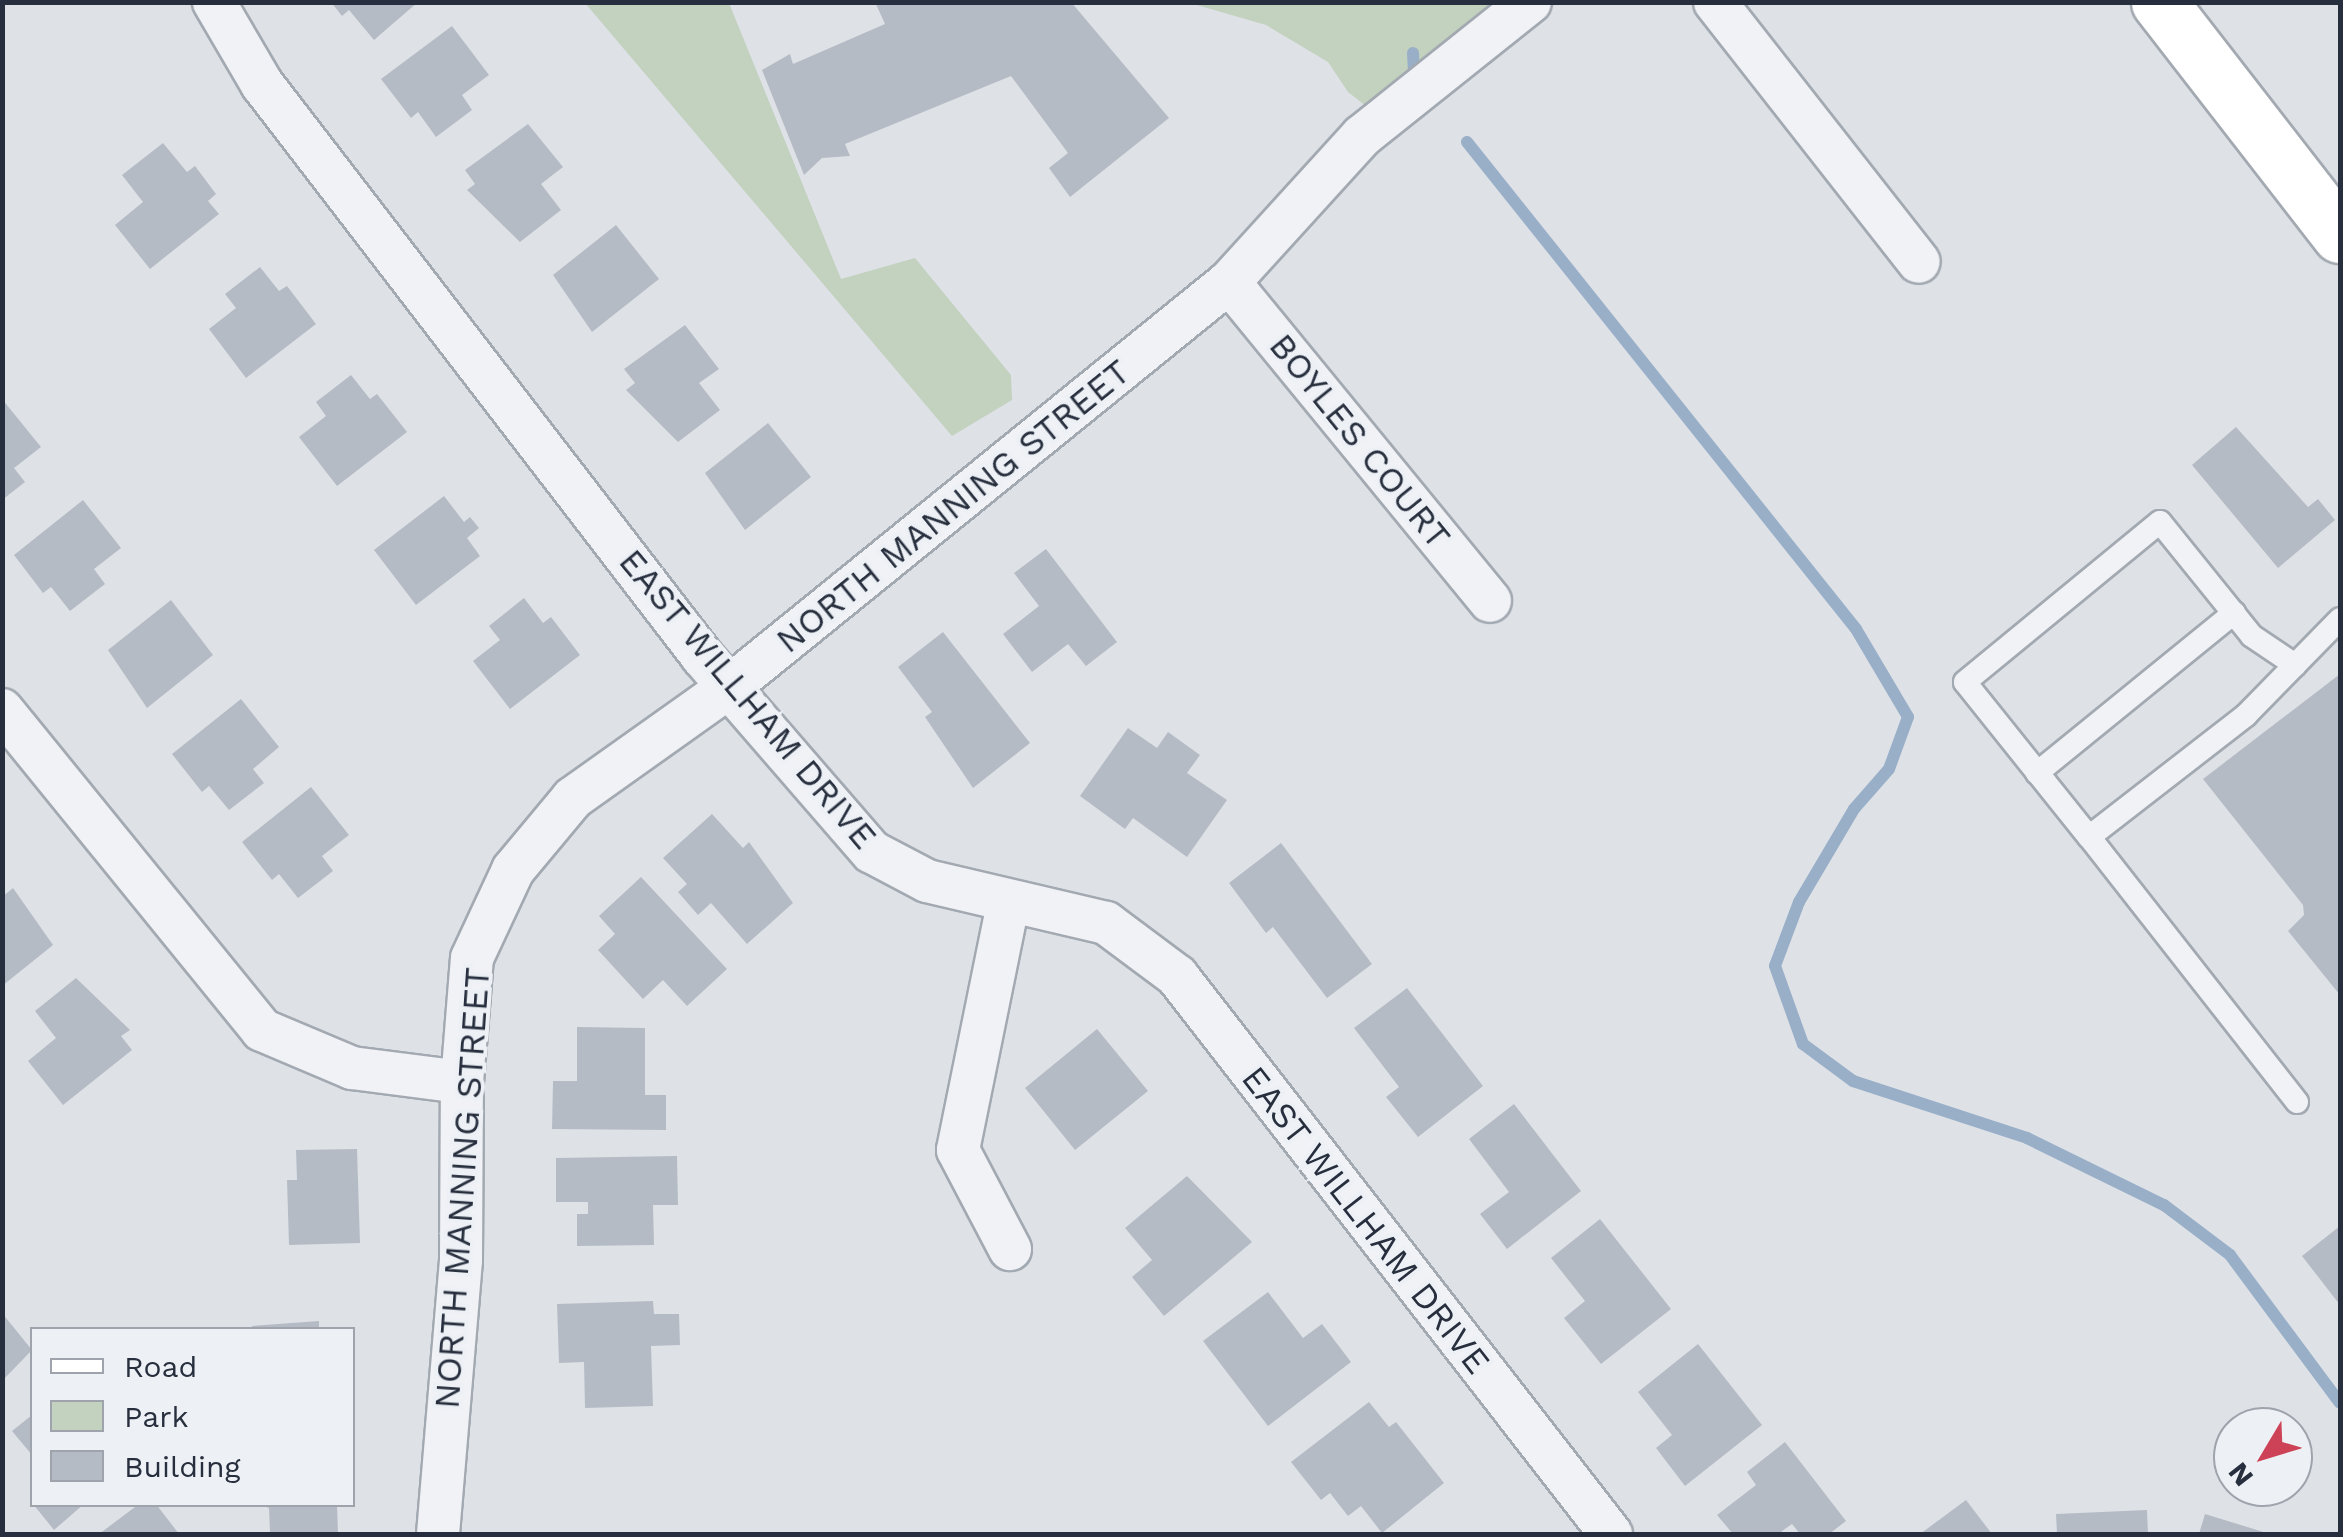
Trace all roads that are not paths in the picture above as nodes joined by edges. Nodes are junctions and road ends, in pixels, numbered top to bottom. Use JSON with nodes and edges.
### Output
{"nodes":[{"id":1,"x":214,"y":2,"type":"edge"},
{"id":2,"x":1530,"y":2,"type":"edge"},
{"id":3,"x":1715,"y":2,"type":"edge"},
{"id":4,"x":2159,"y":2,"type":"edge"},
{"id":5,"x":2340,"y":235,"type":"edge"},
{"id":6,"x":1919,"y":262,"type":"dead end"},
{"id":7,"x":1229,"y":282,"type":"junction"},
{"id":8,"x":1490,"y":601,"type":"dead end"},
{"id":9,"x":2234,"y":613,"type":"junction"},
{"id":10,"x":2340,"y":618,"type":"edge"},
{"id":11,"x":2295,"y":666,"type":"junction"},
{"id":12,"x":729,"y":687,"type":"junction"},
{"id":13,"x":2,"y":710,"type":"edge"},
{"id":14,"x":2037,"y":772,"type":"junction"},
{"id":15,"x":2089,"y":837,"type":"junction"},
{"id":16,"x":1008,"y":904,"type":"junction"},
{"id":17,"x":462,"y":1082,"type":"junction"},
{"id":18,"x":2297,"y":1102,"type":"dead end"},
{"id":19,"x":1010,"y":1250,"type":"dead end"},
{"id":20,"x":438,"y":1534,"type":"edge"},
{"id":21,"x":1610,"y":1534,"type":"edge"}],
"edges":[{"from":1,"to":12,"type":"street","name":"EAST WILLHAM DRIVE"},
{"from":2,"to":7,"type":"street","name":"NORTH MANNING STREET"},
{"from":3,"to":6,"type":"street"},
{"from":4,"to":5,"type":"main road"},
{"from":7,"to":8,"type":"street","name":"BOYLES COURT"},
{"from":7,"to":12,"type":"street","name":"NORTH MANNING STREET"},
{"from":9,"to":11,"type":"lane"},
{"from":9,"to":14,"type":"lane"},
{"from":9,"to":14,"type":"lane"},
{"from":10,"to":11,"type":"lane"},
{"from":11,"to":15,"type":"lane"},
{"from":12,"to":16,"type":"street","name":"EAST WILLHAM DRIVE"},
{"from":12,"to":17,"type":"street","name":"NORTH MANNING STREET"},
{"from":13,"to":17,"type":"street"},
{"from":14,"to":15,"type":"lane"},
{"from":15,"to":18,"type":"lane"},
{"from":16,"to":19,"type":"street"},
{"from":16,"to":21,"type":"street","name":"EAST WILLHAM DRIVE"},
{"from":17,"to":20,"type":"street","name":"NORTH MANNING STREET"}]}
